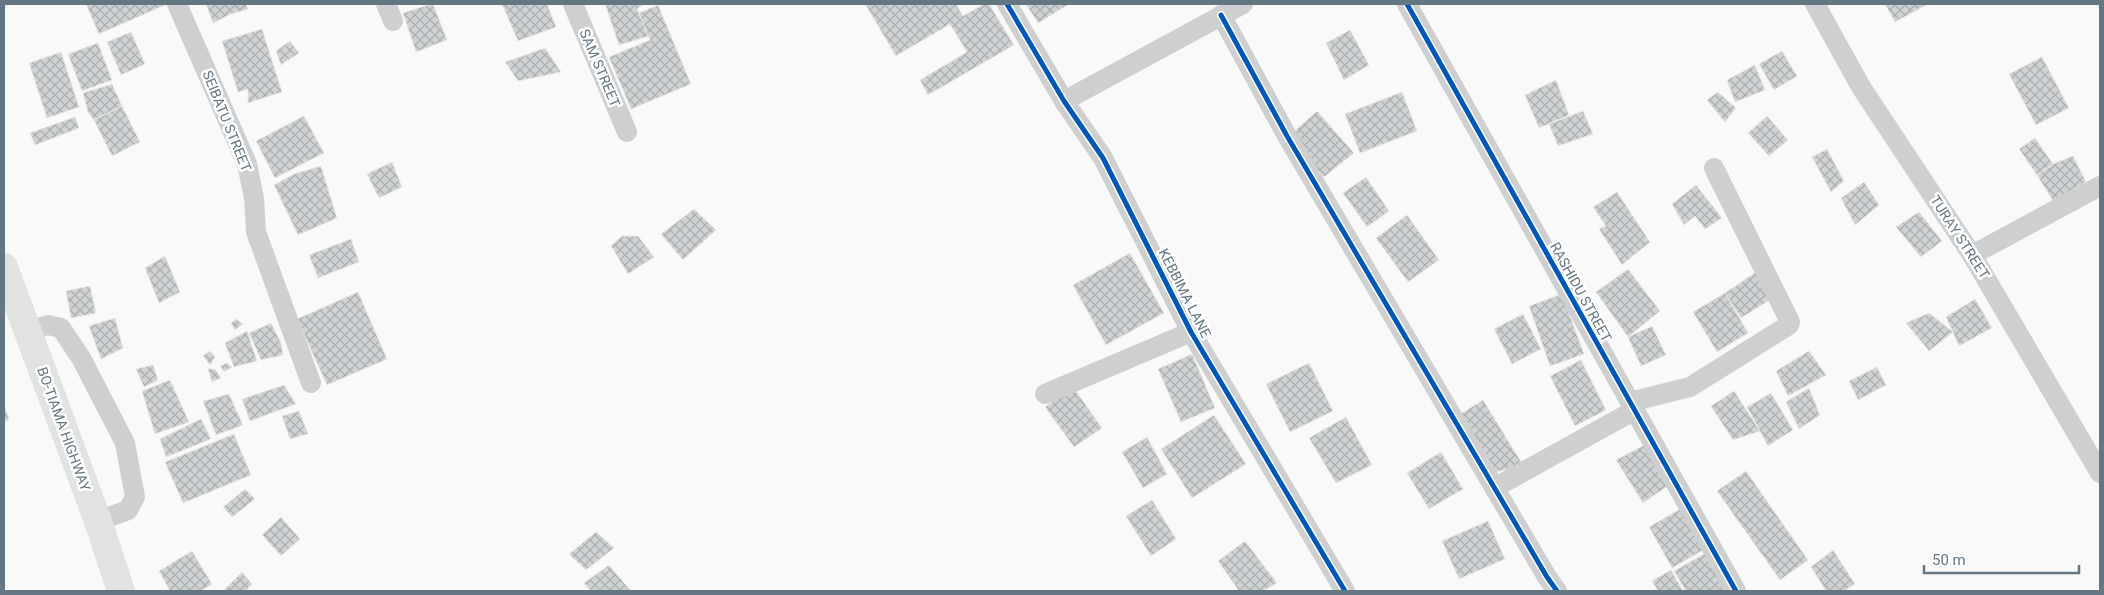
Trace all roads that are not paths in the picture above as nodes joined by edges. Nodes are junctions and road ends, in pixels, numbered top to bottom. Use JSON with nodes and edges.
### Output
{"nodes":[{"id":1,"x":177,"y":4,"type":"edge"},
{"id":2,"x":573,"y":4,"type":"edge"},
{"id":3,"x":1007,"y":4,"type":"edge"},
{"id":4,"x":1243,"y":4,"type":"edge"},
{"id":5,"x":1407,"y":4,"type":"edge"},
{"id":6,"x":1815,"y":4,"type":"edge"},
{"id":7,"x":1222,"y":15,"type":"junction"},
{"id":8,"x":1064,"y":100,"type":"junction"},
{"id":9,"x":627,"y":132,"type":"dead end"},
{"id":10,"x":1714,"y":168,"type":"dead end"},
{"id":11,"x":2100,"y":186,"type":"edge"},
{"id":12,"x":1972,"y":255,"type":"junction"},
{"id":13,"x":4,"y":267,"type":"edge"},
{"id":14,"x":28,"y":331,"type":"junction"},
{"id":15,"x":1191,"y":332,"type":"junction"},
{"id":16,"x":311,"y":383,"type":"dead end"},
{"id":17,"x":1045,"y":394,"type":"dead end"},
{"id":18,"x":1632,"y":406,"type":"junction"},
{"id":19,"x":2100,"y":473,"type":"edge"},
{"id":20,"x":1494,"y":488,"type":"junction"},
{"id":21,"x":98,"y":521,"type":"junction"},
{"id":22,"x":121,"y":591,"type":"edge"},
{"id":23,"x":1345,"y":591,"type":"edge"},
{"id":24,"x":1558,"y":591,"type":"edge"},
{"id":25,"x":1736,"y":591,"type":"edge"}],
"edges":[{"from":1,"to":16,"type":"street","name":"SEIBATU STREET"},
{"from":2,"to":9,"type":"street","name":"SAM STREET"},
{"from":3,"to":8,"type":"street","name":"KEBBIMA LANE"},
{"from":4,"to":7,"type":"street"},
{"from":5,"to":18,"type":"street","name":"RASHIDU STREET"},
{"from":6,"to":12,"type":"street","name":"TURAY STREET"},
{"from":7,"to":8,"type":"street"},
{"from":7,"to":20,"type":"street"},
{"from":8,"to":15,"type":"street","name":"KEBBIMA LANE"},
{"from":10,"to":18,"type":"street"},
{"from":11,"to":12,"type":"street"},
{"from":12,"to":19,"type":"street","name":"TURAY STREET"},
{"from":13,"to":14,"type":"highway","name":"BO-TIAMA HIGHWAY"},
{"from":14,"to":21,"type":"highway","name":"BO-TIAMA HIGHWAY"},
{"from":14,"to":21,"type":"street"},
{"from":15,"to":17,"type":"street"},
{"from":15,"to":23,"type":"street","name":"KEBBIMA LANE"},
{"from":18,"to":20,"type":"street"},
{"from":18,"to":25,"type":"street","name":"RASHIDU STREET"},
{"from":20,"to":24,"type":"street"},
{"from":21,"to":22,"type":"highway","name":"BO-TIAMA HIGHWAY"}]}
